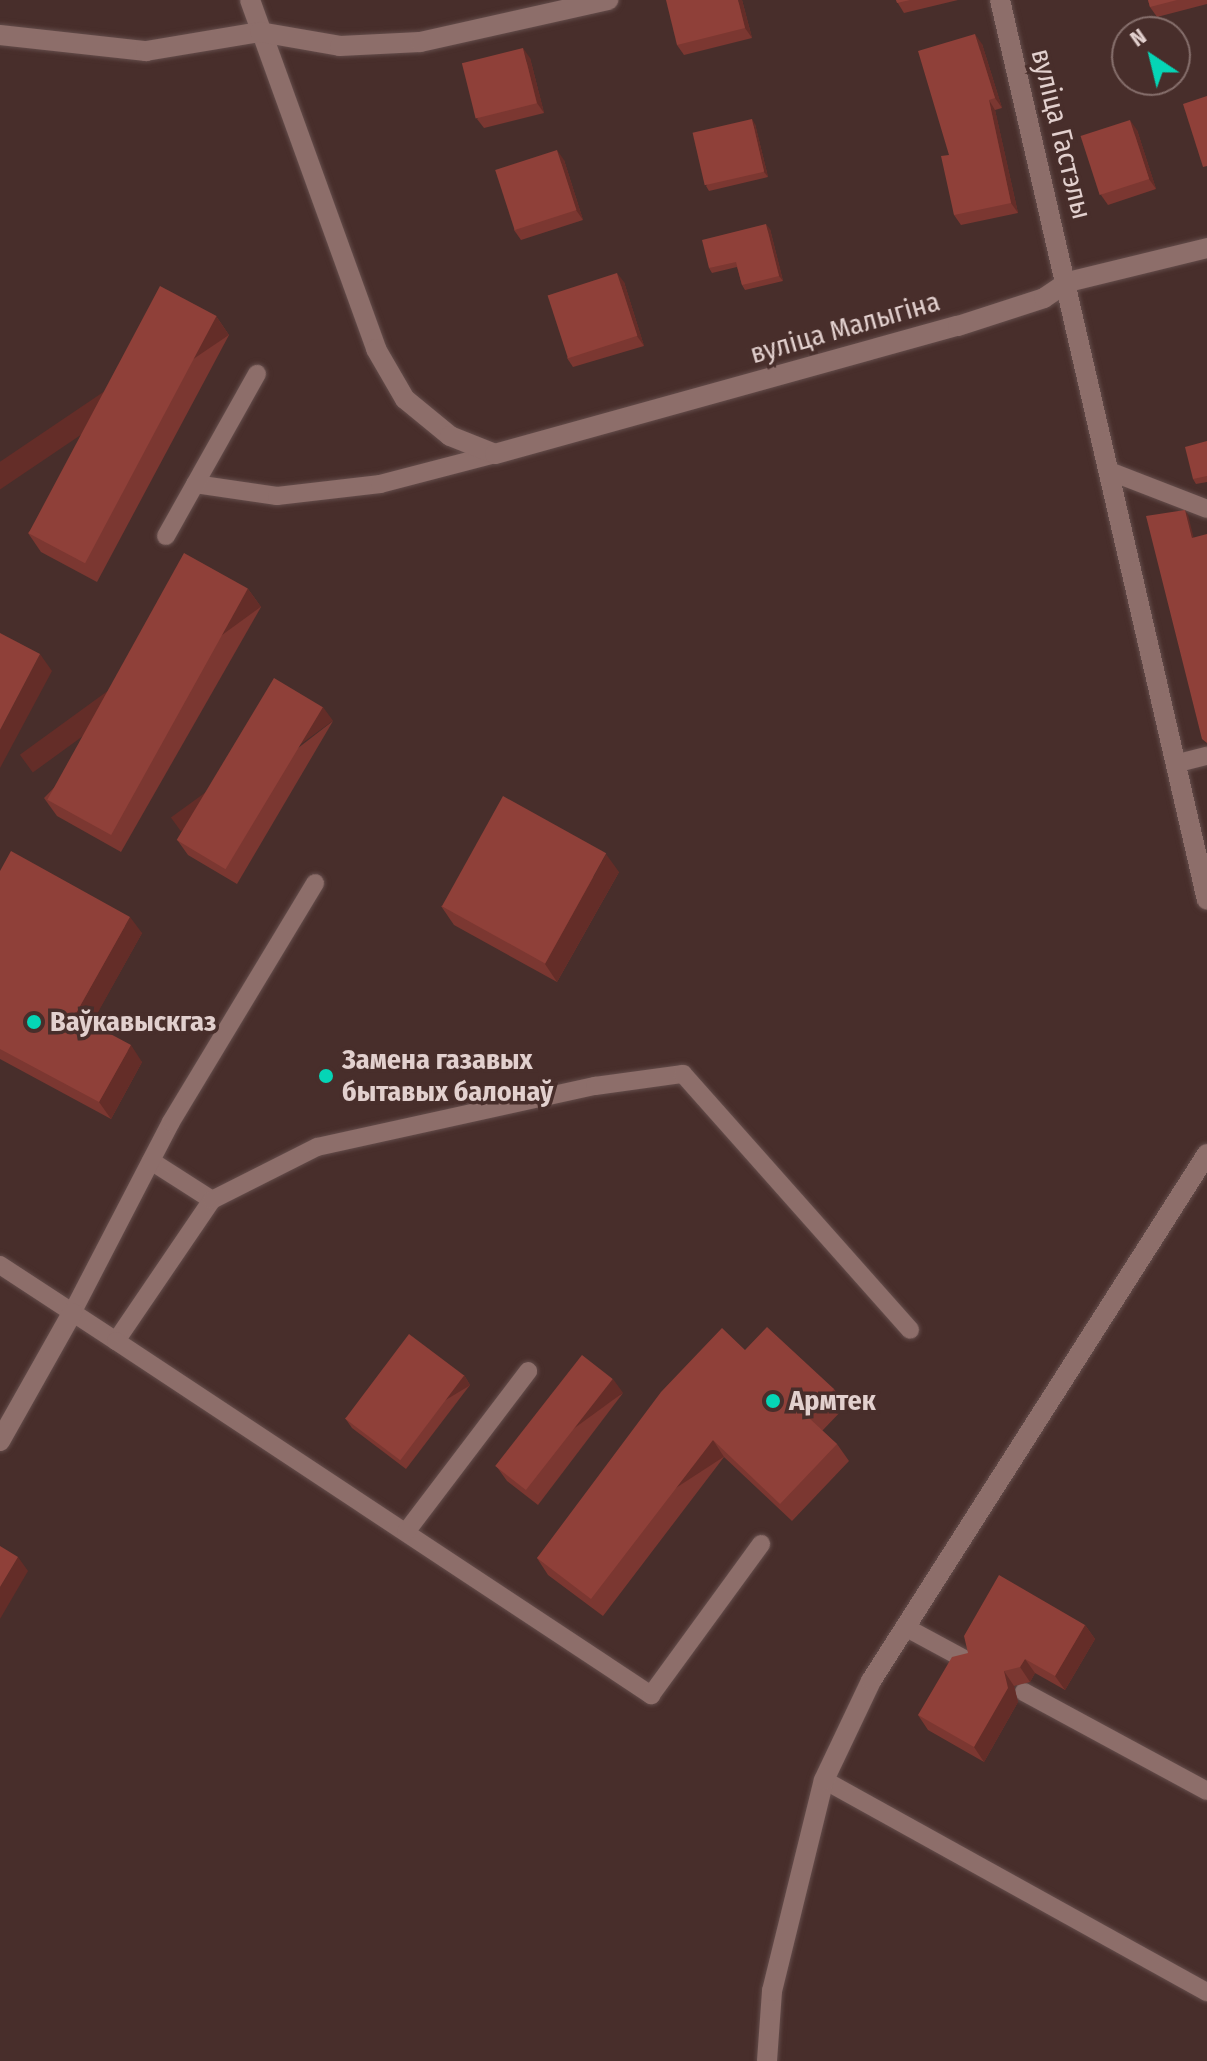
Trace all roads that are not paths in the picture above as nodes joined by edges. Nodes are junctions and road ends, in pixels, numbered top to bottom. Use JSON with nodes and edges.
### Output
{"nodes":[{"id":1,"x":250,"y":0,"type":"edge"},
{"id":2,"x":608,"y":0,"type":"edge"},
{"id":3,"x":1000,"y":0,"type":"edge"},
{"id":4,"x":260,"y":32,"type":"junction"},
{"id":5,"x":0,"y":35,"type":"edge"},
{"id":6,"x":1207,"y":248,"type":"edge"},
{"id":7,"x":1068,"y":282,"type":"junction"},
{"id":8,"x":257,"y":374,"type":"dead end"},
{"id":9,"x":495,"y":454,"type":"junction"},
{"id":10,"x":1109,"y":471,"type":"junction"},
{"id":11,"x":195,"y":484,"type":"junction"},
{"id":12,"x":1207,"y":509,"type":"edge"},
{"id":13,"x":166,"y":536,"type":"dead end"},
{"id":14,"x":1207,"y":756,"type":"edge"},
{"id":15,"x":1178,"y":763,"type":"junction"},
{"id":16,"x":315,"y":883,"type":"dead end"},
{"id":17,"x":1207,"y":900,"type":"edge"},
{"id":18,"x":1207,"y":1154,"type":"edge"},
{"id":19,"x":151,"y":1161,"type":"junction"},
{"id":20,"x":212,"y":1200,"type":"junction"},
{"id":21,"x":0,"y":1265,"type":"edge"},
{"id":22,"x":72,"y":1313,"type":"junction"},
{"id":23,"x":910,"y":1330,"type":"dead end"},
{"id":24,"x":116,"y":1341,"type":"junction"},
{"id":25,"x":528,"y":1371,"type":"dead end"},
{"id":26,"x":0,"y":1441,"type":"edge"},
{"id":27,"x":406,"y":1532,"type":"junction"},
{"id":28,"x":761,"y":1544,"type":"dead end"},
{"id":29,"x":905,"y":1627,"type":"junction"},
{"id":30,"x":968,"y":1661,"type":"edge"},
{"id":31,"x":1024,"y":1692,"type":"dead end"},
{"id":32,"x":824,"y":1780,"type":"junction"},
{"id":33,"x":1207,"y":1791,"type":"edge"},
{"id":34,"x":1207,"y":1992,"type":"edge"},
{"id":35,"x":767,"y":2061,"type":"edge"}],
"edges":[{"from":1,"to":4,"type":"street"},
{"from":2,"to":4,"type":"street"},
{"from":3,"to":7,"type":"street","name":"вуліца Гастэлы"},
{"from":4,"to":5,"type":"street"},
{"from":4,"to":9,"type":"street"},
{"from":6,"to":7,"type":"street","name":"вуліца Малыгіна"},
{"from":7,"to":9,"type":"street","name":"вуліца Малыгіна"},
{"from":7,"to":10,"type":"street","name":"вуліца Гастэлы"},
{"from":8,"to":11,"type":"lane"},
{"from":9,"to":11,"type":"lane"},
{"from":10,"to":12,"type":"lane"},
{"from":10,"to":15,"type":"street","name":"вуліца Гастэлы"},
{"from":11,"to":13,"type":"lane"},
{"from":14,"to":15,"type":"lane"},
{"from":15,"to":17,"type":"street","name":"вуліца Гастэлы"},
{"from":16,"to":19,"type":"lane"},
{"from":18,"to":29,"type":"street"},
{"from":19,"to":20,"type":"lane"},
{"from":19,"to":22,"type":"lane"},
{"from":20,"to":23,"type":"lane"},
{"from":20,"to":24,"type":"lane"},
{"from":21,"to":22,"type":"lane"},
{"from":22,"to":24,"type":"lane"},
{"from":22,"to":26,"type":"street"},
{"from":24,"to":27,"type":"lane"},
{"from":25,"to":27,"type":"lane"},
{"from":27,"to":28,"type":"lane"},
{"from":29,"to":30,"type":"lane"},
{"from":29,"to":32,"type":"street"},
{"from":31,"to":33,"type":"lane"},
{"from":32,"to":34,"type":"lane"},
{"from":32,"to":35,"type":"street"}]}
